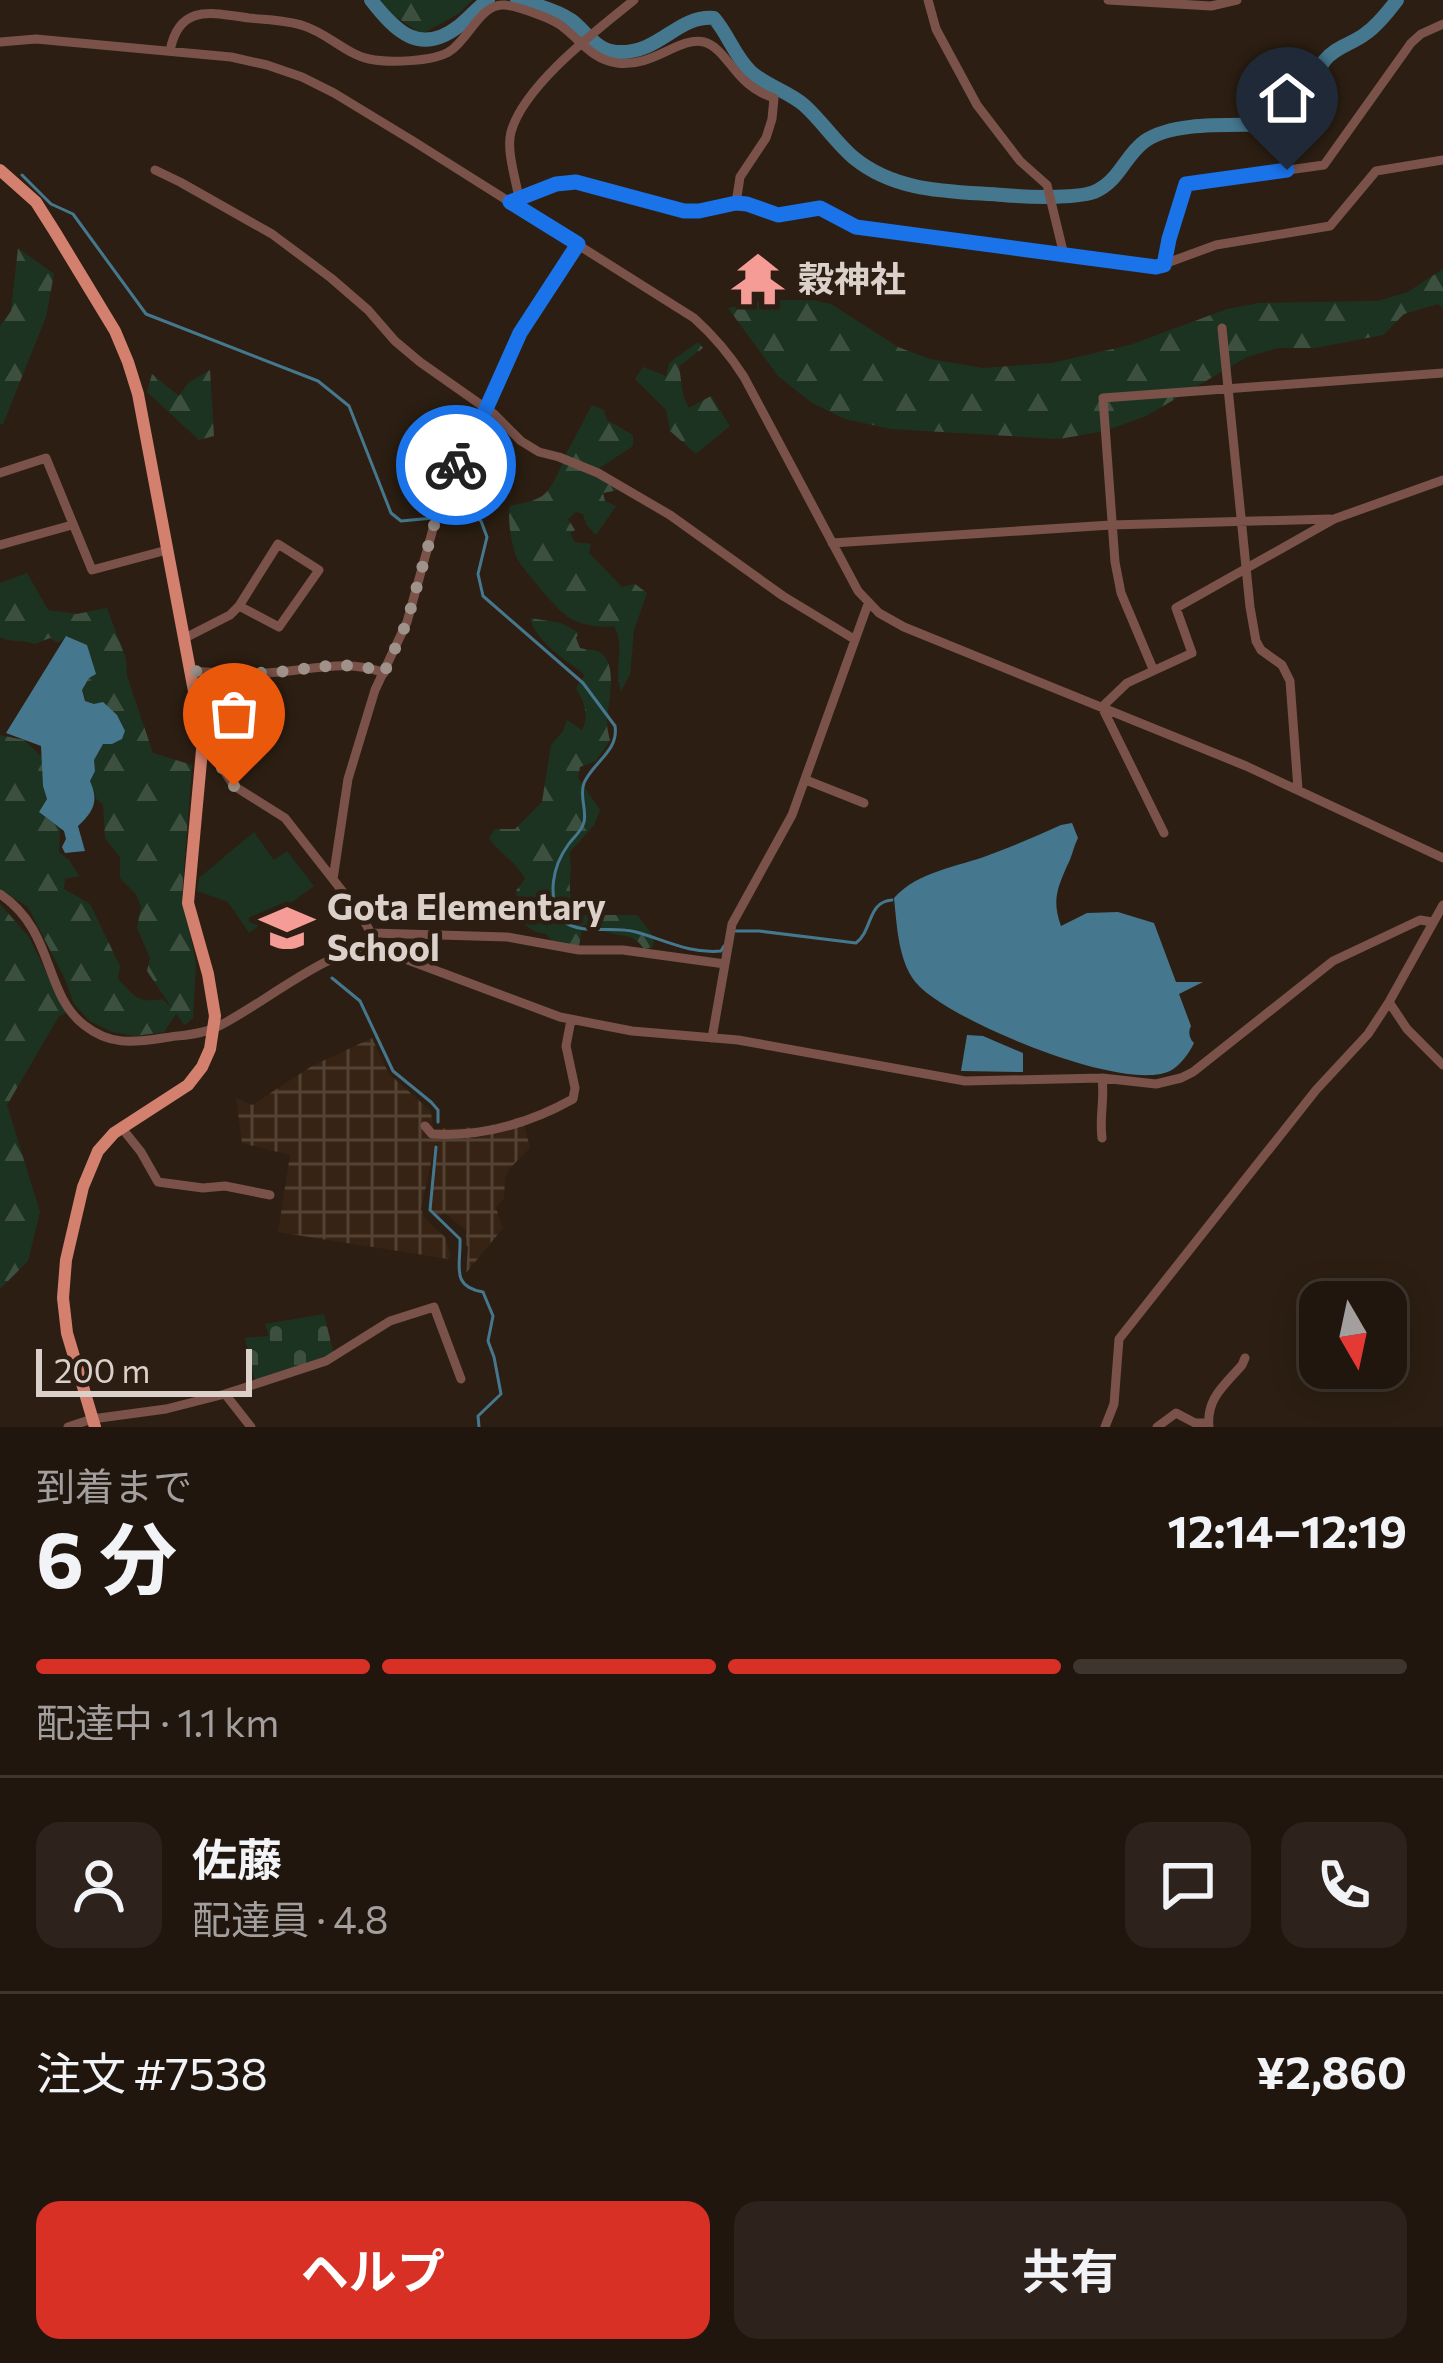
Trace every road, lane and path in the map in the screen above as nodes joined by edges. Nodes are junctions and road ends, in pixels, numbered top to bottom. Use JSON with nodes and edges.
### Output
{"nodes":[{"id":1,"x":634,"y":0,"type":"edge"},
{"id":2,"x":928,"y":0,"type":"edge"},
{"id":3,"x":1108,"y":0,"type":"edge"},
{"id":4,"x":1237,"y":0,"type":"edge"},
{"id":5,"x":1145,"y":1,"type":"edge"},
{"id":6,"x":1443,"y":24,"type":"edge"},
{"id":7,"x":0,"y":42,"type":"edge"},
{"id":8,"x":580,"y":45,"type":"junction"},
{"id":9,"x":170,"y":50,"type":"junction"},
{"id":10,"x":1443,"y":160,"type":"edge"},
{"id":11,"x":0,"y":170,"type":"edge"},
{"id":12,"x":154,"y":170,"type":"dead end"},
{"id":13,"x":515,"y":200,"type":"junction"},
{"id":14,"x":736,"y":203,"type":"junction"},
{"id":15,"x":578,"y":244,"type":"junction"},
{"id":16,"x":1064,"y":255,"type":"junction"},
{"id":17,"x":1164,"y":265,"type":"junction"},
{"id":18,"x":1222,"y":328,"type":"dead end"},
{"id":19,"x":1443,"y":373,"type":"edge"},
{"id":20,"x":1230,"y":389,"type":"junction"},
{"id":21,"x":486,"y":409,"type":"junction"},
{"id":22,"x":0,"y":473,"type":"edge"},
{"id":23,"x":1443,"y":480,"type":"edge"},
{"id":24,"x":1334,"y":519,"type":"junction"},
{"id":25,"x":1242,"y":520,"type":"junction"},
{"id":26,"x":72,"y":525,"type":"junction"},
{"id":27,"x":1111,"y":525,"type":"junction"},
{"id":28,"x":0,"y":528,"type":"edge"},
{"id":29,"x":832,"y":543,"type":"junction"},
{"id":30,"x":3,"y":544,"type":"edge"},
{"id":31,"x":167,"y":550,"type":"junction"},
{"id":32,"x":1246,"y":571,"type":"junction"},
{"id":33,"x":868,"y":604,"type":"junction"},
{"id":34,"x":239,"y":605,"type":"junction"},
{"id":35,"x":185,"y":638,"type":"junction"},
{"id":36,"x":854,"y":639,"type":"junction"},
{"id":37,"x":1153,"y":669,"type":"junction"},
{"id":38,"x":192,"y":671,"type":"junction"},
{"id":39,"x":384,"y":673,"type":"junction"},
{"id":40,"x":1102,"y":707,"type":"junction"},
{"id":41,"x":203,"y":740,"type":"junction"},
{"id":42,"x":806,"y":780,"type":"junction"},
{"id":43,"x":1298,"y":790,"type":"junction"},
{"id":44,"x":864,"y":803,"type":"dead end"},
{"id":45,"x":1164,"y":833,"type":"dead end"},
{"id":46,"x":1443,"y":858,"type":"edge"},
{"id":47,"x":333,"y":879,"type":"junction"},
{"id":48,"x":0,"y":895,"type":"edge"},
{"id":49,"x":1443,"y":905,"type":"edge"},
{"id":50,"x":1433,"y":922,"type":"junction"},
{"id":51,"x":372,"y":933,"type":"junction"},
{"id":52,"x":373,"y":947,"type":"junction"},
{"id":53,"x":725,"y":964,"type":"junction"},
{"id":54,"x":1389,"y":1002,"type":"junction"},
{"id":55,"x":572,"y":1020,"type":"junction"},
{"id":56,"x":213,"y":1030,"type":"junction"},
{"id":57,"x":712,"y":1038,"type":"junction"},
{"id":58,"x":1443,"y":1065,"type":"edge"},
{"id":59,"x":1102,"y":1078,"type":"junction"},
{"id":60,"x":425,"y":1126,"type":"dead end"},
{"id":61,"x":122,"y":1127,"type":"junction"},
{"id":62,"x":1102,"y":1138,"type":"dead end"},
{"id":63,"x":270,"y":1195,"type":"dead end"},
{"id":64,"x":1244,"y":1358,"type":"dead end"},
{"id":65,"x":461,"y":1379,"type":"dead end"},
{"id":66,"x":225,"y":1394,"type":"junction"},
{"id":67,"x":93,"y":1423,"type":"edge"},
{"id":68,"x":1208,"y":1425,"type":"edge"},
{"id":69,"x":68,"y":1427,"type":"edge"},
{"id":70,"x":250,"y":1427,"type":"edge"},
{"id":71,"x":1105,"y":1427,"type":"edge"},
{"id":72,"x":1157,"y":1427,"type":"edge"}],
"edges":[{"from":1,"to":8,"type":"street"},
{"from":2,"to":16,"type":"street"},
{"from":3,"to":5,"type":"street"},
{"from":4,"to":5,"type":"street"},
{"from":6,"to":17,"type":"street"},
{"from":7,"to":9,"type":"street"},
{"from":8,"to":9,"type":"street"},
{"from":8,"to":13,"type":"street"},
{"from":8,"to":14,"type":"street"},
{"from":9,"to":13,"type":"street"},
{"from":10,"to":17,"type":"street"},
{"from":11,"to":31,"type":"main road"},
{"from":12,"to":21,"type":"street"},
{"from":13,"to":14,"type":"street"},
{"from":13,"to":15,"type":"street"},
{"from":14,"to":16,"type":"street"},
{"from":15,"to":21,"type":"street"},
{"from":15,"to":29,"type":"street"},
{"from":16,"to":17,"type":"street"},
{"from":18,"to":20,"type":"street"},
{"from":19,"to":20,"type":"street"},
{"from":20,"to":25,"type":"street"},
{"from":20,"to":27,"type":"street"},
{"from":21,"to":36,"type":"street"},
{"from":21,"to":39,"type":"street"},
{"from":22,"to":26,"type":"street"},
{"from":23,"to":24,"type":"street"},
{"from":24,"to":25,"type":"street"},
{"from":24,"to":32,"type":"street"},
{"from":25,"to":27,"type":"street"},
{"from":25,"to":32,"type":"street"},
{"from":26,"to":30,"type":"street"},
{"from":26,"to":31,"type":"street"},
{"from":27,"to":29,"type":"street"},
{"from":27,"to":37,"type":"street"},
{"from":28,"to":30,"type":"street"},
{"from":29,"to":33,"type":"street"},
{"from":31,"to":35,"type":"main road"},
{"from":32,"to":37,"type":"street"},
{"from":32,"to":43,"type":"street"},
{"from":33,"to":36,"type":"street"},
{"from":33,"to":40,"type":"street"},
{"from":34,"to":34,"type":"street"},
{"from":34,"to":35,"type":"street"},
{"from":35,"to":38,"type":"main road"},
{"from":36,"to":42,"type":"street"},
{"from":37,"to":40,"type":"street"},
{"from":38,"to":39,"type":"street"},
{"from":38,"to":41,"type":"main road"},
{"from":39,"to":47,"type":"street"},
{"from":40,"to":43,"type":"street"},
{"from":40,"to":45,"type":"street"},
{"from":41,"to":47,"type":"street"},
{"from":41,"to":56,"type":"main road"},
{"from":42,"to":44,"type":"street"},
{"from":42,"to":53,"type":"street"},
{"from":43,"to":46,"type":"street"},
{"from":47,"to":51,"type":"street"},
{"from":48,"to":56,"type":"street"},
{"from":49,"to":50,"type":"street"},
{"from":50,"to":54,"type":"street"},
{"from":50,"to":59,"type":"street"},
{"from":51,"to":52,"type":"street"},
{"from":51,"to":53,"type":"street"},
{"from":52,"to":55,"type":"street"},
{"from":52,"to":56,"type":"street"},
{"from":53,"to":57,"type":"street"},
{"from":54,"to":58,"type":"street"},
{"from":54,"to":71,"type":"street"},
{"from":55,"to":57,"type":"street"},
{"from":55,"to":60,"type":"street"},
{"from":56,"to":61,"type":"main road"},
{"from":57,"to":59,"type":"street"},
{"from":59,"to":62,"type":"street"},
{"from":61,"to":63,"type":"street"},
{"from":61,"to":67,"type":"main road"},
{"from":64,"to":68,"type":"street"},
{"from":65,"to":66,"type":"street"},
{"from":66,"to":67,"type":"street"},
{"from":66,"to":70,"type":"street"},
{"from":67,"to":69,"type":"street"},
{"from":68,"to":72,"type":"street"}]}
